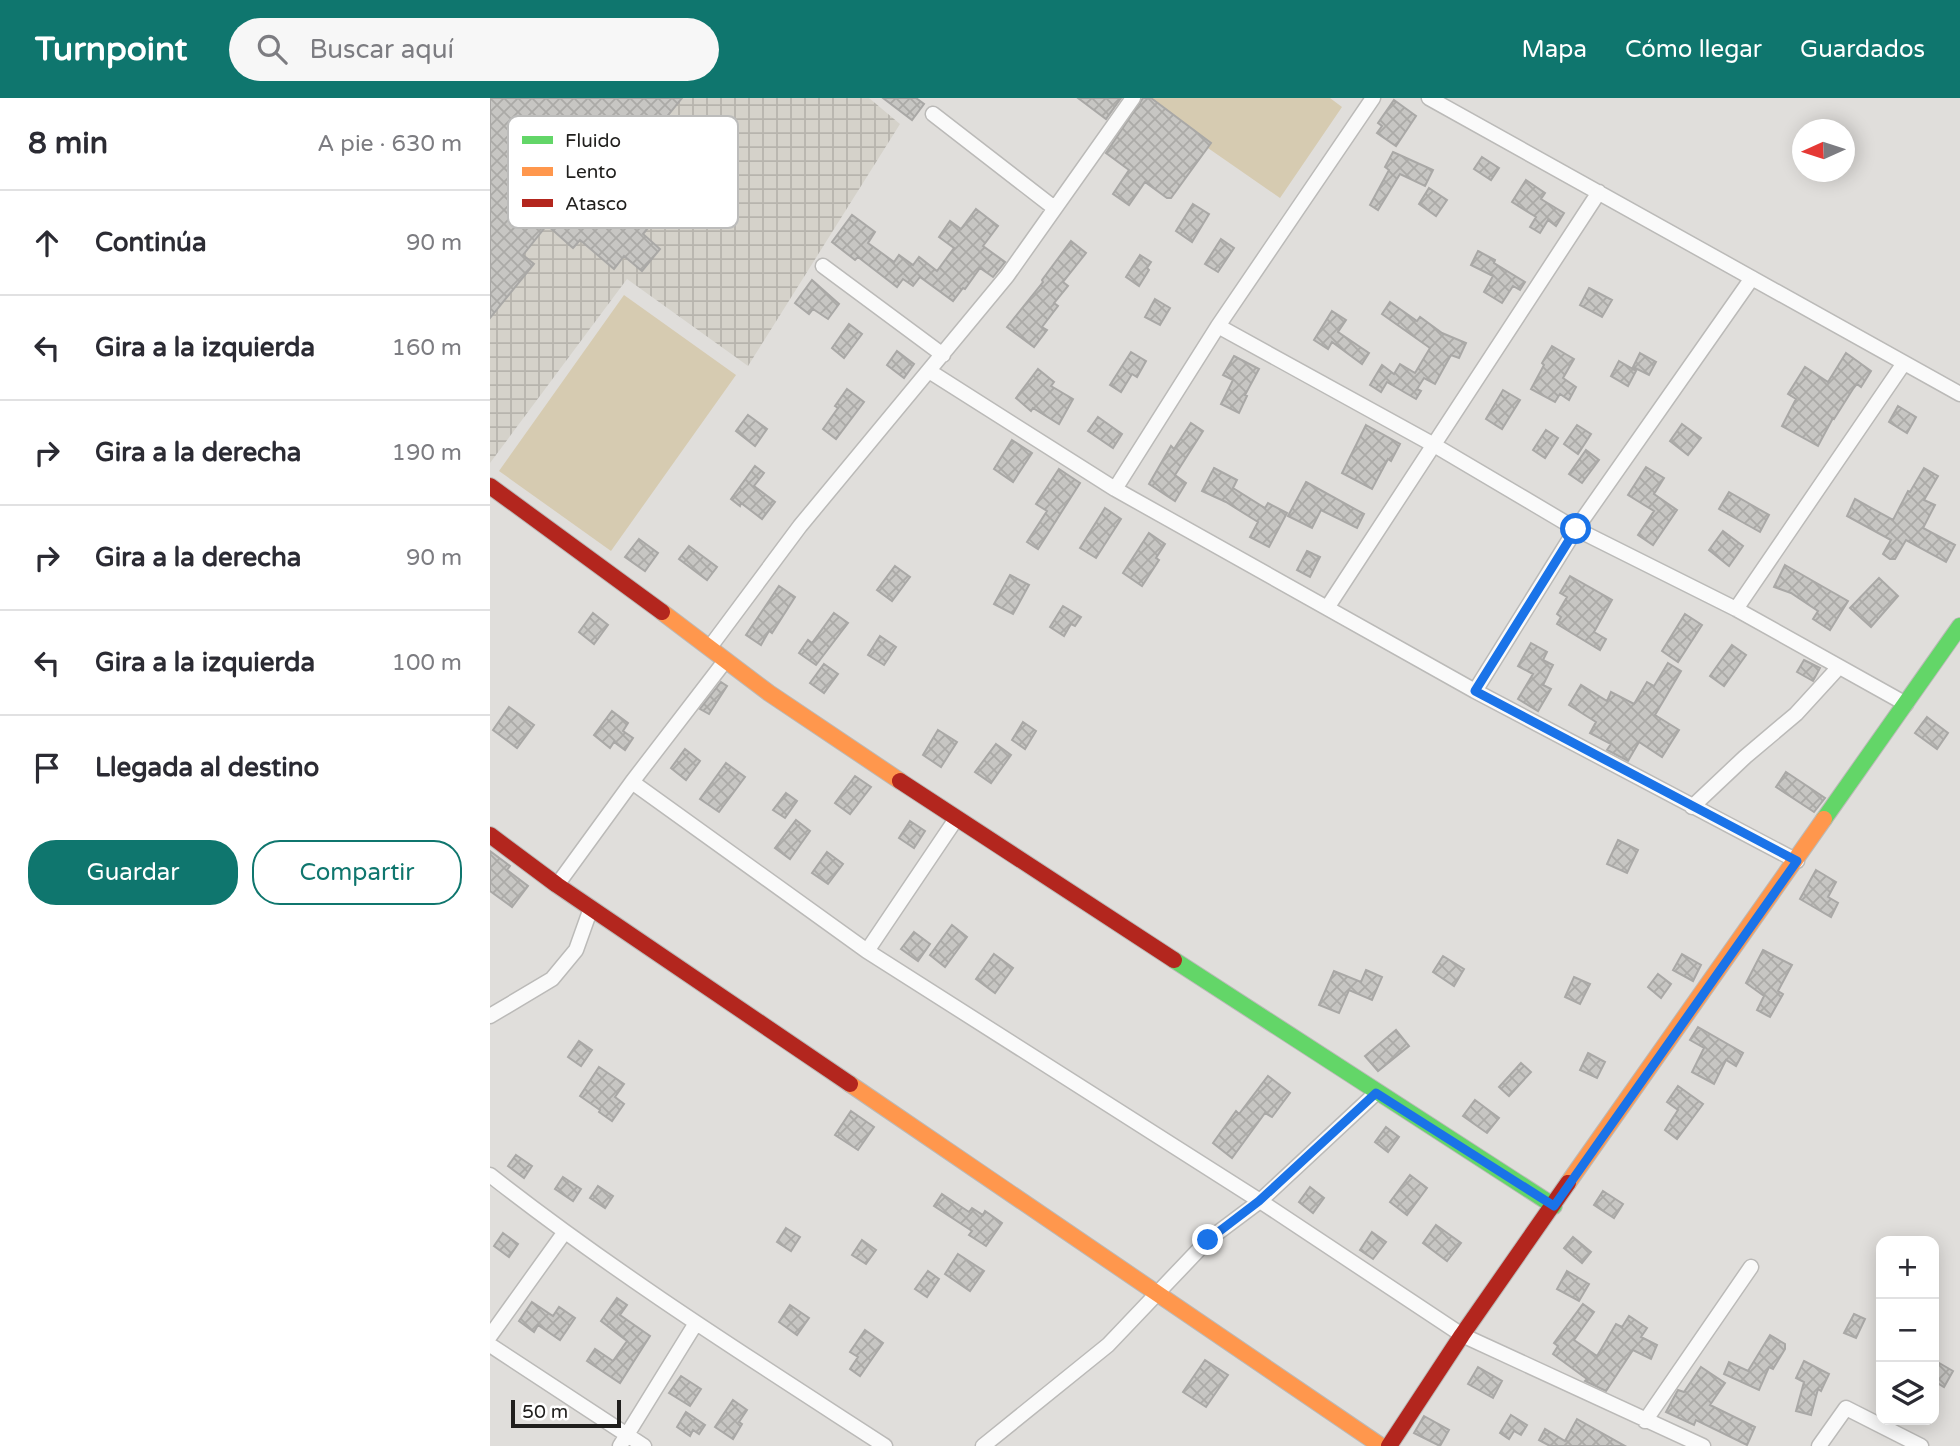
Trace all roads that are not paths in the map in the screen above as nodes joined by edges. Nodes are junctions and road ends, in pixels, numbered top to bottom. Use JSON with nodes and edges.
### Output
{"nodes":[{"id":1,"x":1133,"y":98,"type":"edge"},
{"id":2,"x":1373,"y":98,"type":"edge"},
{"id":3,"x":1429,"y":98,"type":"edge"},
{"id":4,"x":933,"y":114,"type":"dead end"},
{"id":5,"x":1599,"y":192,"type":"junction"},
{"id":6,"x":1054,"y":207,"type":"junction"},
{"id":7,"x":823,"y":266,"type":"dead end"},
{"id":8,"x":1752,"y":278,"type":"junction"},
{"id":9,"x":1218,"y":326,"type":"junction"},
{"id":10,"x":943,"y":355,"type":"junction"},
{"id":11,"x":1904,"y":363,"type":"junction"},
{"id":12,"x":929,"y":371,"type":"junction"},
{"id":13,"x":1960,"y":394,"type":"edge"},
{"id":14,"x":1434,"y":445,"type":"junction"},
{"id":15,"x":490,"y":486,"type":"edge"},
{"id":16,"x":1115,"y":489,"type":"junction"},
{"id":17,"x":1576,"y":529,"type":"junction"},
{"id":18,"x":1327,"y":608,"type":"junction"},
{"id":19,"x":1736,"y":609,"type":"junction"},
{"id":20,"x":1960,"y":626,"type":"edge"},
{"id":21,"x":710,"y":647,"type":"junction"},
{"id":22,"x":725,"y":661,"type":"junction"},
{"id":23,"x":1839,"y":667,"type":"junction"},
{"id":24,"x":1475,"y":691,"type":"junction"},
{"id":25,"x":1906,"y":704,"type":"junction"},
{"id":26,"x":632,"y":782,"type":"junction"},
{"id":27,"x":1692,"y":807,"type":"junction"},
{"id":28,"x":956,"y":819,"type":"junction"},
{"id":29,"x":490,"y":835,"type":"edge"},
{"id":30,"x":1797,"y":861,"type":"junction"},
{"id":31,"x":557,"y":885,"type":"junction"},
{"id":32,"x":591,"y":908,"type":"junction"},
{"id":33,"x":867,"y":951,"type":"junction"},
{"id":34,"x":490,"y":1016,"type":"edge"},
{"id":35,"x":1376,"y":1093,"type":"junction"},
{"id":36,"x":490,"y":1175,"type":"edge"},
{"id":37,"x":1259,"y":1201,"type":"junction"},
{"id":38,"x":1554,"y":1206,"type":"junction"},
{"id":39,"x":564,"y":1233,"type":"junction"},
{"id":40,"x":1751,"y":1267,"type":"dead end"},
{"id":41,"x":1159,"y":1294,"type":"junction"},
{"id":42,"x":696,"y":1323,"type":"junction"},
{"id":43,"x":1462,"y":1335,"type":"junction"},
{"id":44,"x":490,"y":1336,"type":"edge"},
{"id":45,"x":490,"y":1345,"type":"edge"},
{"id":46,"x":1645,"y":1421,"type":"junction"},
{"id":47,"x":624,"y":1440,"type":"edge"},
{"id":48,"x":1679,"y":1442,"type":"edge"},
{"id":49,"x":644,"y":1446,"type":"edge"},
{"id":50,"x":885,"y":1446,"type":"edge"},
{"id":51,"x":983,"y":1446,"type":"edge"},
{"id":52,"x":1381,"y":1446,"type":"edge"},
{"id":53,"x":1389,"y":1446,"type":"edge"},
{"id":54,"x":1703,"y":1446,"type":"edge"},
{"id":55,"x":1819,"y":1446,"type":"edge"},
{"id":56,"x":1921,"y":1446,"type":"edge"}],
"edges":[{"from":1,"to":6,"type":"street"},
{"from":2,"to":9,"type":"street"},
{"from":3,"to":5,"type":"street"},
{"from":4,"to":6,"type":"street"},
{"from":5,"to":8,"type":"street"},
{"from":5,"to":14,"type":"street"},
{"from":6,"to":10,"type":"street"},
{"from":7,"to":10,"type":"street"},
{"from":8,"to":11,"type":"street"},
{"from":8,"to":17,"type":"street"},
{"from":9,"to":14,"type":"street"},
{"from":9,"to":16,"type":"street"},
{"from":10,"to":12,"type":"street"},
{"from":11,"to":13,"type":"street"},
{"from":11,"to":19,"type":"street"},
{"from":12,"to":16,"type":"street"},
{"from":12,"to":21,"type":"street"},
{"from":14,"to":17,"type":"street"},
{"from":14,"to":18,"type":"street"},
{"from":15,"to":21,"type":"street"},
{"from":16,"to":18,"type":"street"},
{"from":17,"to":19,"type":"street"},
{"from":17,"to":24,"type":"street"},
{"from":18,"to":24,"type":"street"},
{"from":19,"to":23,"type":"street"},
{"from":20,"to":25,"type":"street"},
{"from":21,"to":22,"type":"street"},
{"from":22,"to":26,"type":"street"},
{"from":22,"to":28,"type":"street"},
{"from":23,"to":25,"type":"street"},
{"from":23,"to":27,"type":"street"},
{"from":24,"to":27,"type":"street"},
{"from":25,"to":30,"type":"street"},
{"from":26,"to":31,"type":"street"},
{"from":26,"to":33,"type":"street"},
{"from":27,"to":30,"type":"street"},
{"from":28,"to":33,"type":"street"},
{"from":28,"to":35,"type":"street"},
{"from":29,"to":31,"type":"street"},
{"from":30,"to":38,"type":"street"},
{"from":31,"to":32,"type":"street"},
{"from":32,"to":34,"type":"street"},
{"from":32,"to":41,"type":"street"},
{"from":33,"to":37,"type":"street"},
{"from":35,"to":37,"type":"street"},
{"from":35,"to":38,"type":"street"},
{"from":36,"to":39,"type":"street"},
{"from":37,"to":41,"type":"street"},
{"from":37,"to":43,"type":"street"},
{"from":38,"to":43,"type":"street"},
{"from":39,"to":42,"type":"street"},
{"from":39,"to":44,"type":"street"},
{"from":40,"to":46,"type":"street"},
{"from":41,"to":51,"type":"street"},
{"from":41,"to":52,"type":"street"},
{"from":42,"to":47,"type":"street"},
{"from":42,"to":50,"type":"street"},
{"from":43,"to":46,"type":"street"},
{"from":43,"to":53,"type":"street"},
{"from":45,"to":47,"type":"street"},
{"from":46,"to":48,"type":"street"},
{"from":47,"to":49,"type":"street"},
{"from":48,"to":54,"type":"street"},
{"from":55,"to":56,"type":"street"}]}
